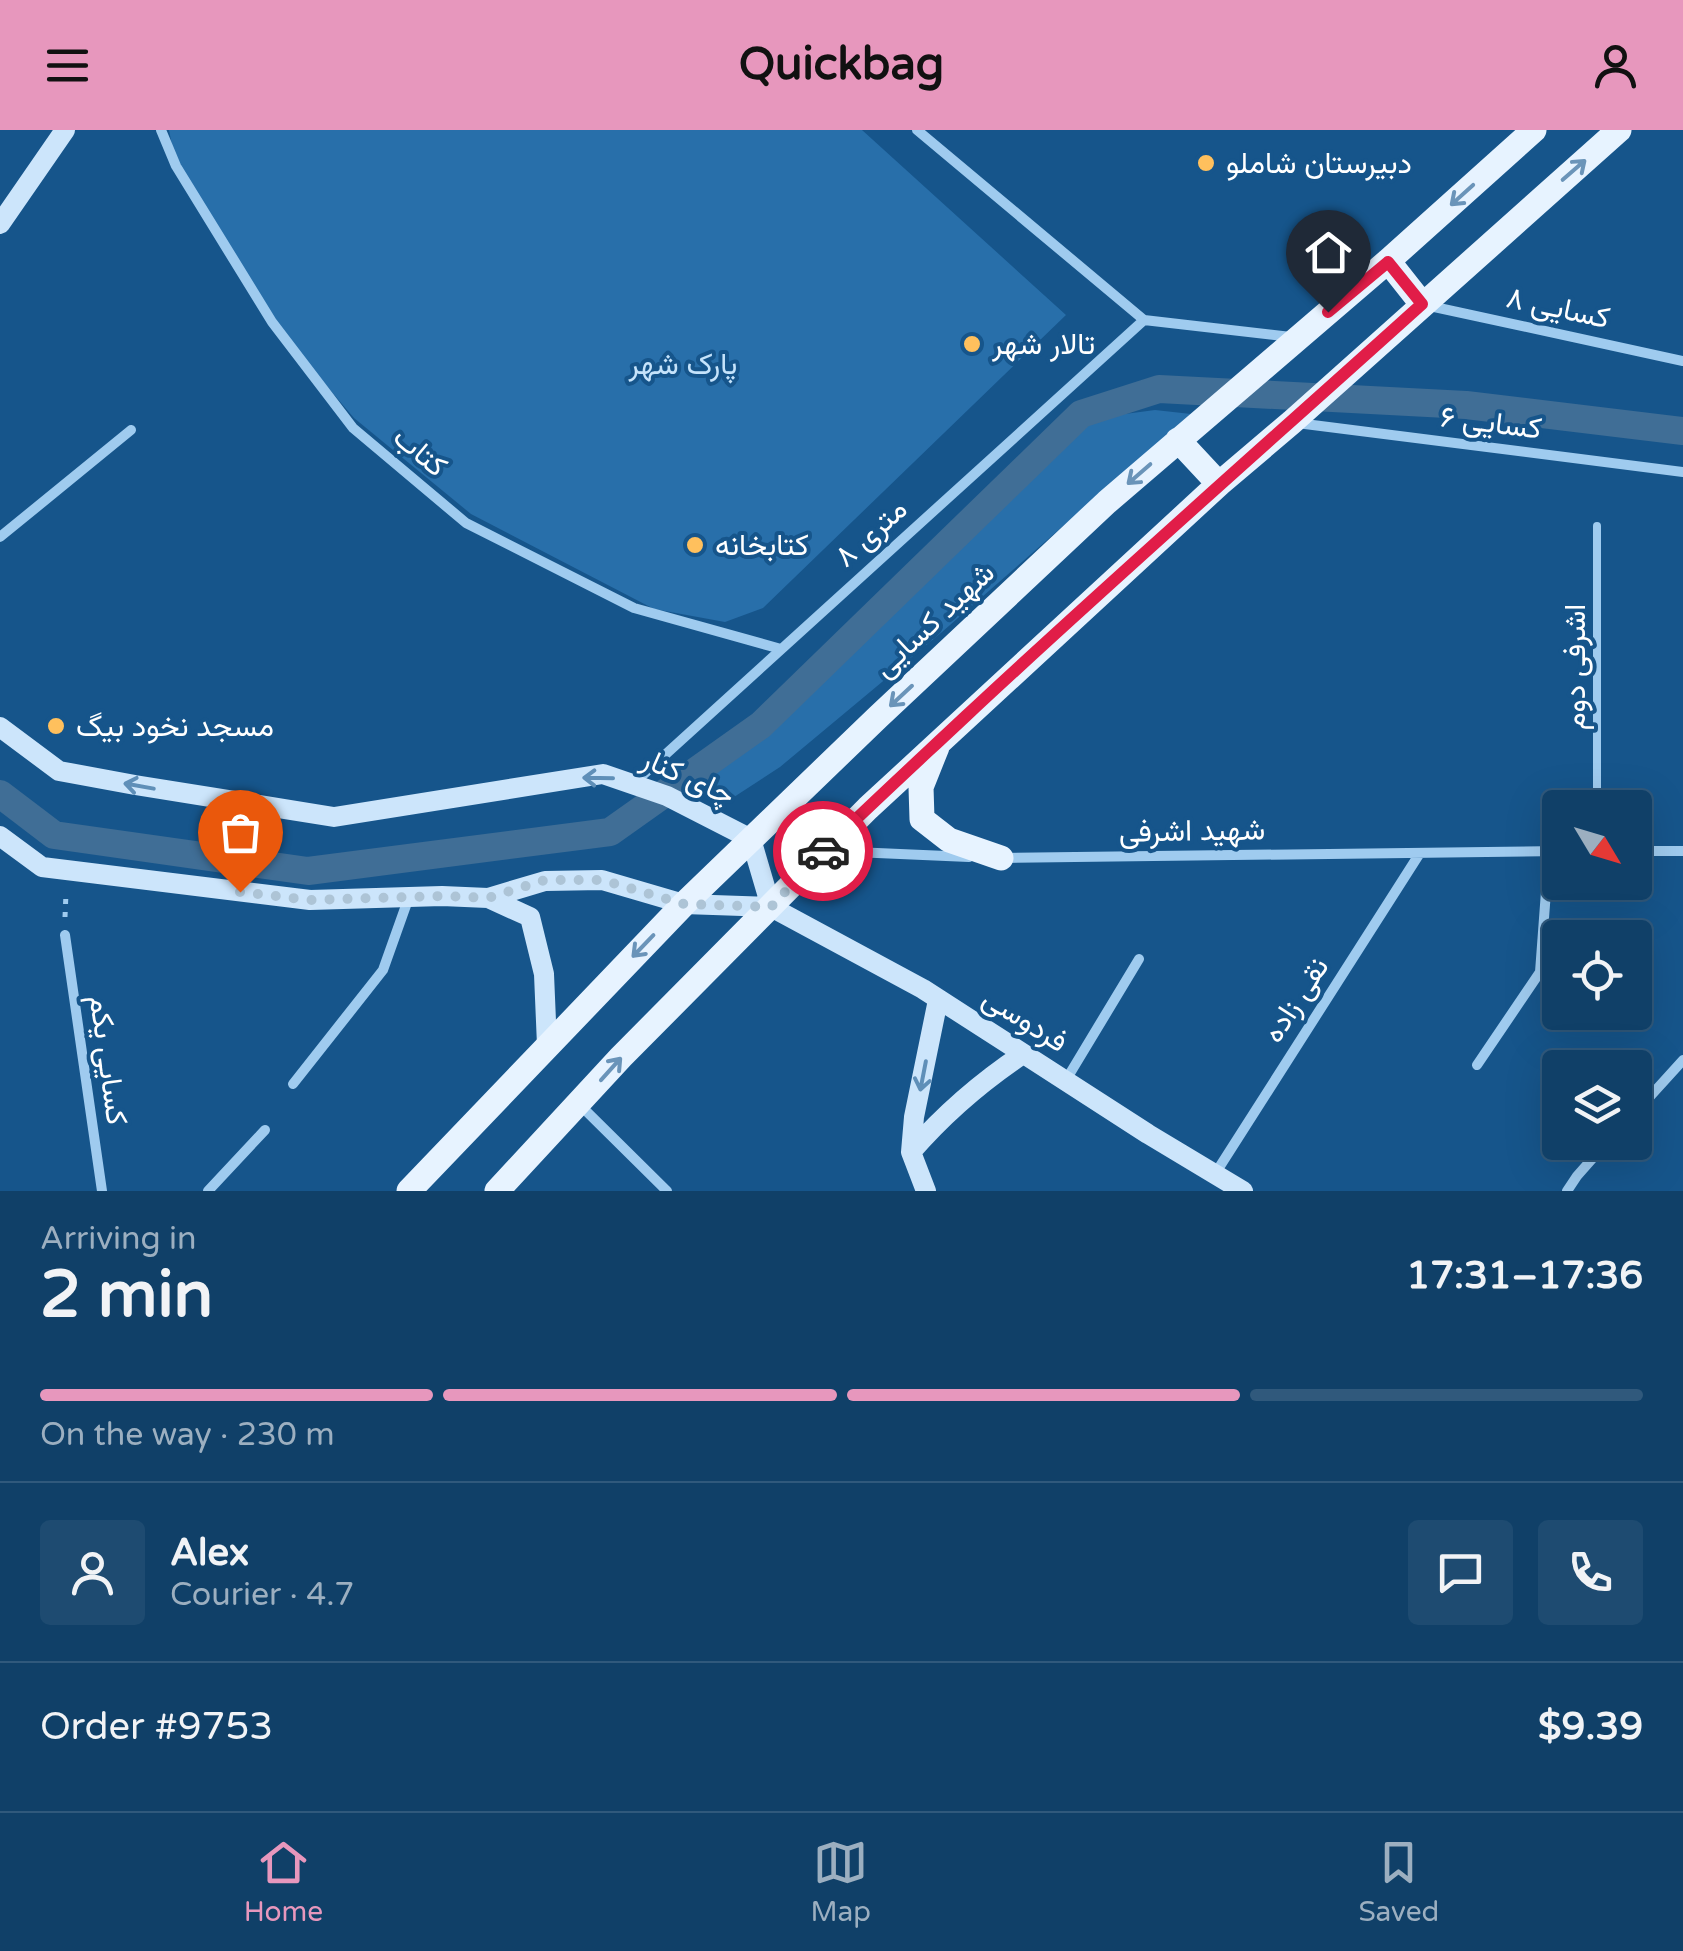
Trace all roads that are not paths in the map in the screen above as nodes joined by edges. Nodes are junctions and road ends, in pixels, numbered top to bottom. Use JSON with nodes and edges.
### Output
{"nodes":[{"id":1,"x":66,"y":130,"type":"edge"},
{"id":2,"x":161,"y":130,"type":"edge"},
{"id":3,"x":917,"y":130,"type":"edge"},
{"id":4,"x":1534,"y":130,"type":"edge"},
{"id":5,"x":1620,"y":130,"type":"edge"},
{"id":6,"x":0,"y":224,"type":"edge"},
{"id":7,"x":1388,"y":262,"type":"junction"},
{"id":8,"x":1422,"y":304,"type":"junction"},
{"id":9,"x":1144,"y":320,"type":"junction"},
{"id":10,"x":1298,"y":338,"type":"junction"},
{"id":11,"x":1683,"y":361,"type":"edge"},
{"id":12,"x":1292,"y":422,"type":"junction"},
{"id":13,"x":132,"y":430,"type":"dead end"},
{"id":14,"x":1178,"y":440,"type":"junction"},
{"id":15,"x":1683,"y":472,"type":"edge"},
{"id":16,"x":1218,"y":484,"type":"junction"},
{"id":17,"x":1597,"y":526,"type":"dead end"},
{"id":18,"x":0,"y":537,"type":"edge"},
{"id":19,"x":781,"y":649,"type":"junction"},
{"id":20,"x":0,"y":727,"type":"edge"},
{"id":21,"x":939,"y":741,"type":"junction"},
{"id":22,"x":633,"y":784,"type":"junction"},
{"id":23,"x":1597,"y":790,"type":"edge"},
{"id":24,"x":0,"y":836,"type":"edge"},
{"id":25,"x":751,"y":838,"type":"junction"},
{"id":26,"x":824,"y":850,"type":"junction"},
{"id":27,"x":1542,"y":851,"type":"edge"},
{"id":28,"x":1652,"y":851,"type":"edge"},
{"id":29,"x":1683,"y":851,"type":"edge"},
{"id":30,"x":1420,"y":853,"type":"junction"},
{"id":31,"x":1001,"y":858,"type":"junction"},
{"id":32,"x":410,"y":896,"type":"junction"},
{"id":33,"x":488,"y":898,"type":"junction"},
{"id":34,"x":1549,"y":900,"type":"edge"},
{"id":35,"x":684,"y":904,"type":"junction"},
{"id":36,"x":771,"y":907,"type":"junction"},
{"id":37,"x":65,"y":935,"type":"road end"},
{"id":38,"x":1139,"y":959,"type":"dead end"},
{"id":39,"x":938,"y":1000,"type":"junction"},
{"id":40,"x":547,"y":1044,"type":"junction"},
{"id":41,"x":1023,"y":1054,"type":"junction"},
{"id":42,"x":1683,"y":1060,"type":"edge"},
{"id":43,"x":1477,"y":1065,"type":"dead end"},
{"id":44,"x":1066,"y":1081,"type":"junction"},
{"id":45,"x":293,"y":1084,"type":"dead end"},
{"id":46,"x":1652,"y":1094,"type":"edge"},
{"id":47,"x":580,"y":1104,"type":"junction"},
{"id":48,"x":265,"y":1130,"type":"dead end"},
{"id":49,"x":910,"y":1152,"type":"junction"},
{"id":50,"x":1592,"y":1160,"type":"edge"},
{"id":51,"x":1214,"y":1174,"type":"junction"},
{"id":52,"x":102,"y":1191,"type":"edge"},
{"id":53,"x":208,"y":1191,"type":"edge"},
{"id":54,"x":409,"y":1191,"type":"edge"},
{"id":55,"x":497,"y":1191,"type":"edge"},
{"id":56,"x":667,"y":1191,"type":"edge"},
{"id":57,"x":926,"y":1191,"type":"edge"},
{"id":58,"x":1243,"y":1191,"type":"edge"},
{"id":59,"x":1568,"y":1191,"type":"edge"}],
"edges":[{"from":1,"to":6,"type":"street"},
{"from":2,"to":19,"type":"street","name":"کتاب"},
{"from":3,"to":9,"type":"street"},
{"from":4,"to":7,"type":"main road","name":"شهید کسایی","one_way":true},
{"from":8,"to":5,"type":"main road","one_way":true},
{"from":7,"to":8,"type":"main road"},
{"from":7,"to":10,"type":"main road","name":"شهید کسایی"},
{"from":8,"to":11,"type":"street","name":"‌کسایی ۸"},
{"from":8,"to":12,"type":"main road"},
{"from":9,"to":10,"type":"street"},
{"from":9,"to":19,"type":"street","name":"۸ متری"},
{"from":10,"to":14,"type":"main road","name":"شهید کسایی"},
{"from":12,"to":15,"type":"street","name":"کسایی ۶"},
{"from":12,"to":16,"type":"main road"},
{"from":13,"to":18,"type":"street"},
{"from":14,"to":16,"type":"main road"},
{"from":14,"to":25,"type":"main road","name":"شهید کسایی","one_way":true},
{"from":16,"to":21,"type":"main road"},
{"from":17,"to":23,"type":"lane","name":"اشرفی دوم"},
{"from":19,"to":22,"type":"street","name":"۸ متری"},
{"from":22,"to":20,"type":"street","name":"چای کنار","one_way":true},
{"from":21,"to":26,"type":"main road"},
{"from":21,"to":31,"type":"main road"},
{"from":22,"to":25,"type":"street","name":"چای کنار"},
{"from":24,"to":32,"type":"street"},
{"from":25,"to":35,"type":"main road","name":"شهید کسایی"},
{"from":25,"to":36,"type":"street","name":"چای کنار"},
{"from":26,"to":31,"type":"street","name":"شهید اشرفی"},
{"from":26,"to":36,"type":"main road"},
{"from":27,"to":30,"type":"street","name":"شهید اشرفی"},
{"from":28,"to":29,"type":"street"},
{"from":30,"to":31,"type":"street","name":"شهید اشرفی"},
{"from":30,"to":51,"type":"street","name":"نقی زاده"},
{"from":32,"to":33,"type":"street"},
{"from":32,"to":45,"type":"street"},
{"from":33,"to":35,"type":"street"},
{"from":33,"to":40,"type":"street"},
{"from":34,"to":43,"type":"street"},
{"from":35,"to":36,"type":"street"},
{"from":35,"to":40,"type":"main road","name":"شهید کسایی","one_way":true},
{"from":36,"to":39,"type":"street","name":"فردوسی"},
{"from":47,"to":36,"type":"main road","one_way":true},
{"from":37,"to":52,"type":"street","name":"کسایی یکم"},
{"from":38,"to":44,"type":"street"},
{"from":39,"to":41,"type":"street","name":"فردوسی"},
{"from":39,"to":49,"type":"street","one_way":true},
{"from":40,"to":54,"type":"main road","name":"شهید کسایی"},
{"from":41,"to":44,"type":"street","name":"فردوسی"},
{"from":41,"to":49,"type":"street"},
{"from":42,"to":46,"type":"street"},
{"from":44,"to":51,"type":"street","name":"فردوسی"},
{"from":47,"to":55,"type":"main road"},
{"from":47,"to":56,"type":"street"},
{"from":48,"to":53,"type":"street"},
{"from":49,"to":57,"type":"street"},
{"from":50,"to":59,"type":"street"},
{"from":51,"to":58,"type":"street","name":"فردوسی"}]}
